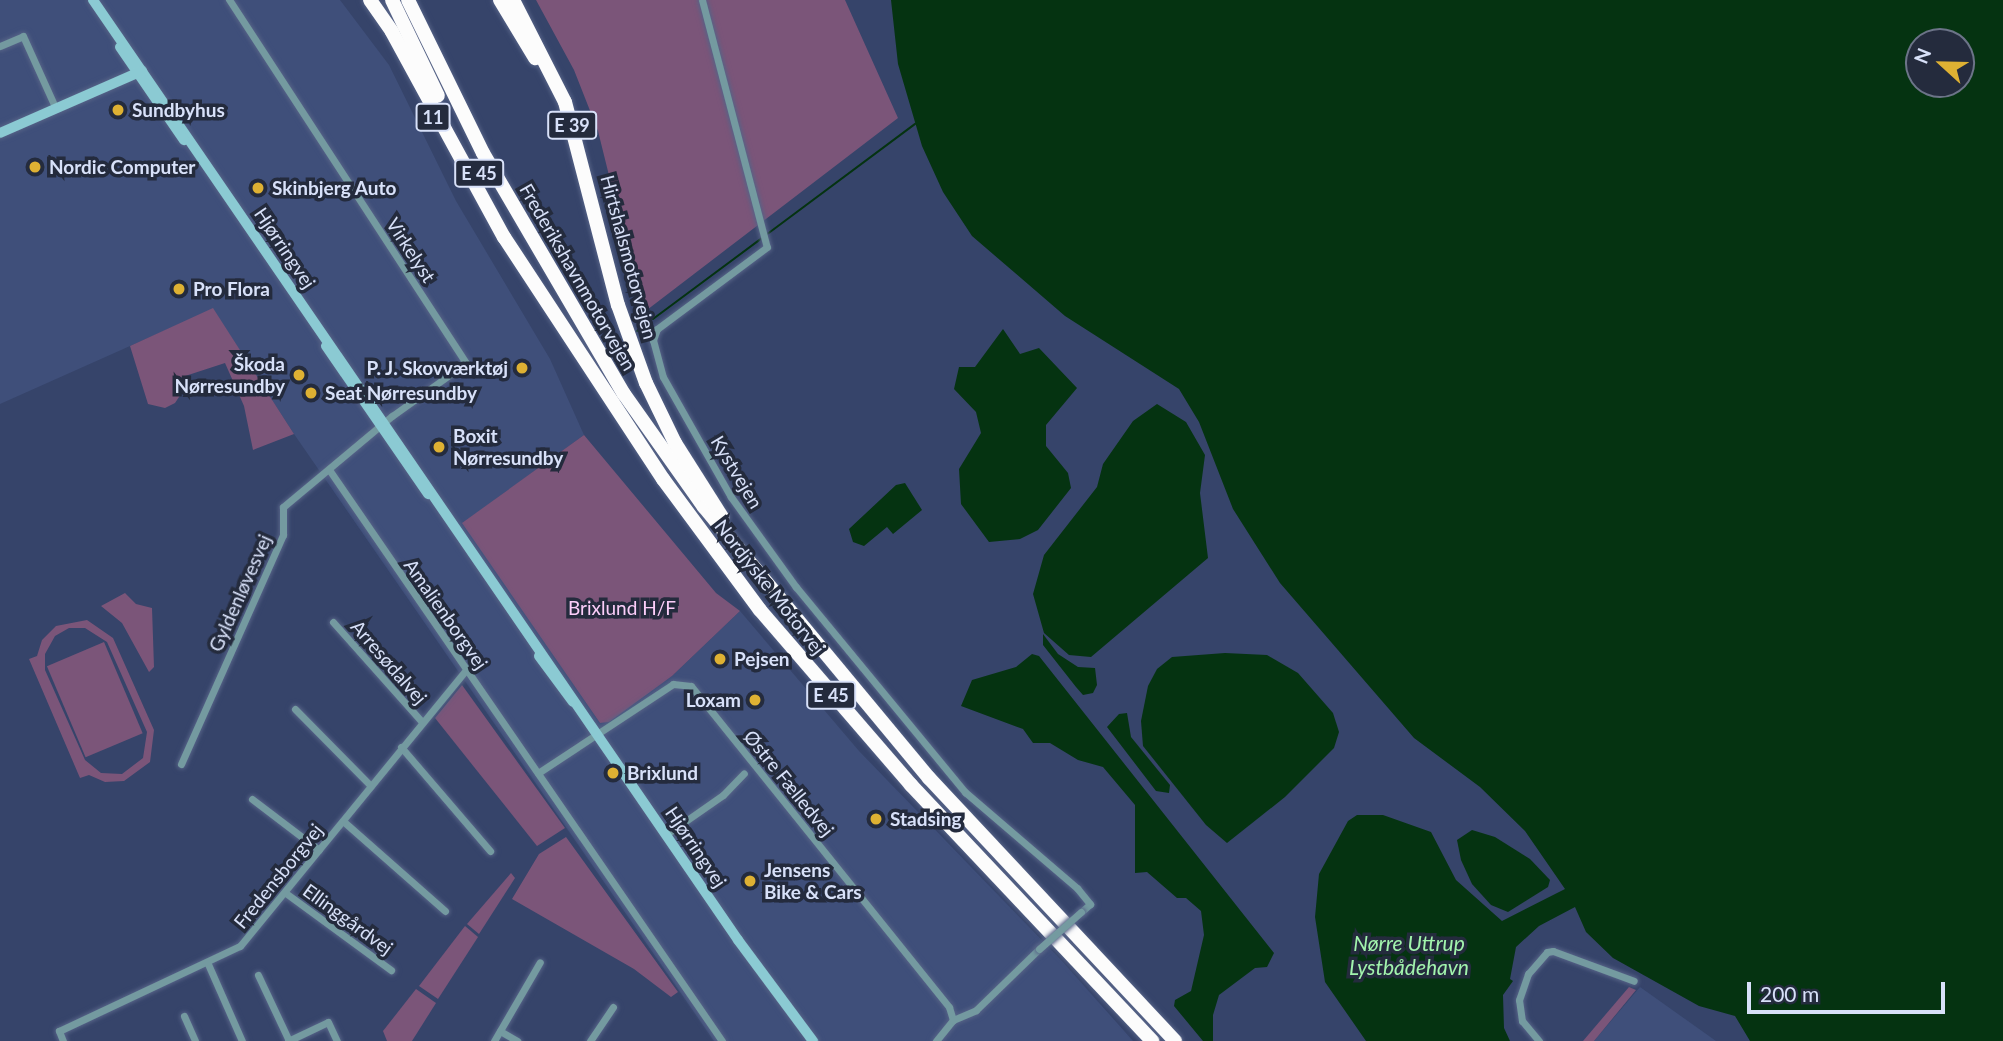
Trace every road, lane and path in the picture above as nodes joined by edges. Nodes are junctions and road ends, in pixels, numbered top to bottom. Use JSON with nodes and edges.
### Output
{"nodes":[{"id":1,"x":93,"y":0,"type":"edge"},
{"id":2,"x":229,"y":0,"type":"edge"},
{"id":3,"x":358,"y":0,"type":"edge"},
{"id":4,"x":370,"y":0,"type":"edge"},
{"id":5,"x":392,"y":0,"type":"edge"},
{"id":6,"x":408,"y":0,"type":"edge"},
{"id":7,"x":500,"y":0,"type":"edge"},
{"id":8,"x":513,"y":0,"type":"edge"},
{"id":9,"x":702,"y":0,"type":"edge"},
{"id":10,"x":0,"y":46,"type":"edge"},
{"id":11,"x":140,"y":72,"type":"junction"},
{"id":12,"x":56,"y":109,"type":"junction"},
{"id":13,"x":0,"y":132,"type":"edge"},
{"id":14,"x":504,"y":237,"type":"junction"},
{"id":15,"x":607,"y":261,"type":"junction"},
{"id":16,"x":557,"y":320,"type":"junction"},
{"id":17,"x":382,"y":425,"type":"junction"},
{"id":18,"x":330,"y":471,"type":"junction"},
{"id":19,"x":744,"y":554,"type":"junction"},
{"id":20,"x":333,"y":622,"type":"dead end"},
{"id":21,"x":466,"y":670,"type":"junction"},
{"id":22,"x":295,"y":709,"type":"dead end"},
{"id":23,"x":422,"y":722,"type":"junction"},
{"id":24,"x":598,"y":734,"type":"junction"},
{"id":25,"x":401,"y":747,"type":"junction"},
{"id":26,"x":181,"y":764,"type":"dead end"},
{"id":27,"x":538,"y":773,"type":"junction"},
{"id":28,"x":744,"y":773,"type":"dead end"},
{"id":29,"x":371,"y":786,"type":"junction"},
{"id":30,"x":252,"y":799,"type":"dead end"},
{"id":31,"x":343,"y":821,"type":"junction"},
{"id":32,"x":667,"y":834,"type":"junction"},
{"id":33,"x":319,"y":850,"type":"junction"},
{"id":34,"x":490,"y":851,"type":"dead end"},
{"id":35,"x":286,"y":894,"type":"junction"},
{"id":36,"x":445,"y":911,"type":"dead end"},
{"id":37,"x":1099,"y":961,"type":"junction"},
{"id":38,"x":540,"y":962,"type":"dead end"},
{"id":39,"x":208,"y":964,"type":"junction"},
{"id":40,"x":391,"y":970,"type":"dead end"},
{"id":41,"x":258,"y":975,"type":"dead end"},
{"id":42,"x":1634,"y":981,"type":"dead end"},
{"id":43,"x":613,"y":1007,"type":"dead end"},
{"id":44,"x":786,"y":1007,"type":"junction"},
{"id":45,"x":184,"y":1016,"type":"dead end"},
{"id":46,"x":953,"y":1020,"type":"junction"},
{"id":47,"x":499,"y":1031,"type":"junction"},
{"id":48,"x":1150,"y":1039,"type":"edge"},
{"id":49,"x":63,"y":1041,"type":"edge"},
{"id":50,"x":195,"y":1041,"type":"edge"},
{"id":51,"x":242,"y":1041,"type":"edge"},
{"id":52,"x":288,"y":1041,"type":"edge"},
{"id":53,"x":337,"y":1041,"type":"edge"},
{"id":54,"x":494,"y":1041,"type":"edge"},
{"id":55,"x":517,"y":1041,"type":"edge"},
{"id":56,"x":590,"y":1041,"type":"edge"},
{"id":57,"x":722,"y":1041,"type":"edge"},
{"id":58,"x":803,"y":1041,"type":"edge"},
{"id":59,"x":813,"y":1041,"type":"edge"},
{"id":60,"x":936,"y":1041,"type":"edge"},
{"id":61,"x":1175,"y":1041,"type":"edge"},
{"id":62,"x":1182,"y":1041,"type":"edge"},
{"id":63,"x":1539,"y":1041,"type":"edge"}],
"edges":[{"from":1,"to":11,"type":"main road","name":"Hjørringvej"},
{"from":2,"to":17,"type":"street","name":"Virkelyst"},
{"from":3,"to":14,"type":"highway","number":"11"},
{"from":4,"to":14,"type":"highway"},
{"from":5,"to":16,"type":"highway","name":"Frederikshavnmotorvejen","number":"E 45"},
{"from":6,"to":19,"type":"highway","name":"Frederikshavnmotorvejen","number":"E 45"},
{"from":7,"to":15,"type":"highway"},
{"from":8,"to":15,"type":"highway","name":"Hirtshalsmotorvejen","number":"E 39"},
{"from":9,"to":46,"type":"street","name":"Kystvejen","bridge":true},
{"from":10,"to":12,"type":"street"},
{"from":11,"to":12,"type":"main road"},
{"from":11,"to":17,"type":"main road","name":"Hjørringvej"},
{"from":12,"to":13,"type":"main road"},
{"from":14,"to":16,"type":"highway"},
{"from":15,"to":19,"type":"highway","name":"Hirtshalsmotorvejen","number":"E 39"},
{"from":16,"to":48,"type":"highway","name":"Nordjyske Motorvej","number":"E 45"},
{"from":17,"to":18,"type":"street","name":"Gyldenløvesvej"},
{"from":17,"to":24,"type":"main road","name":"Hjørringvej"},
{"from":18,"to":21,"type":"street","name":"Amalienborgvej"},
{"from":18,"to":26,"type":"street","name":"Gyldenløvesvej"},
{"from":19,"to":37,"type":"highway","name":"Nordjyske Motorvej","number":"E 45"},
{"from":20,"to":23,"type":"street","name":"Arresødalvej"},
{"from":21,"to":23,"type":"street","name":"Fredensborgvej"},
{"from":21,"to":27,"type":"street","name":"Amalienborgvej"},
{"from":22,"to":29,"type":"street"},
{"from":23,"to":25,"type":"street","name":"Fredensborgvej"},
{"from":24,"to":27,"type":"street"},
{"from":24,"to":32,"type":"main road","name":"Hjørringvej"},
{"from":24,"to":46,"type":"street","name":"Østre Fælledvej"},
{"from":25,"to":29,"type":"street","name":"Fredensborgvej"},
{"from":25,"to":34,"type":"street"},
{"from":27,"to":57,"type":"street","name":"Amalienborgvej"},
{"from":28,"to":32,"type":"street"},
{"from":29,"to":31,"type":"street","name":"Fredensborgvej"},
{"from":30,"to":33,"type":"street"},
{"from":31,"to":33,"type":"street","name":"Fredensborgvej"},
{"from":31,"to":36,"type":"street"},
{"from":32,"to":44,"type":"main road","name":"Hjørringvej"},
{"from":33,"to":35,"type":"street","name":"Fredensborgvej"},
{"from":35,"to":39,"type":"street","name":"Fredensborgvej"},
{"from":35,"to":40,"type":"street","name":"Ellinggårdvej"},
{"from":37,"to":61,"type":"highway","name":"Nordjyske Motorvej","number":"E 45"},
{"from":37,"to":62,"type":"highway"},
{"from":38,"to":47,"type":"street"},
{"from":39,"to":49,"type":"street","name":"Fredensborgvej"},
{"from":39,"to":51,"type":"street"},
{"from":41,"to":52,"type":"street"},
{"from":42,"to":63,"type":"street"},
{"from":43,"to":56,"type":"street"},
{"from":44,"to":58,"type":"main road","name":"Hjørringvej"},
{"from":44,"to":59,"type":"main road","name":"Hjørringvej"},
{"from":45,"to":50,"type":"street"},
{"from":46,"to":60,"type":"street"},
{"from":47,"to":54,"type":"street"},
{"from":47,"to":55,"type":"street"},
{"from":52,"to":53,"type":"street"}]}
